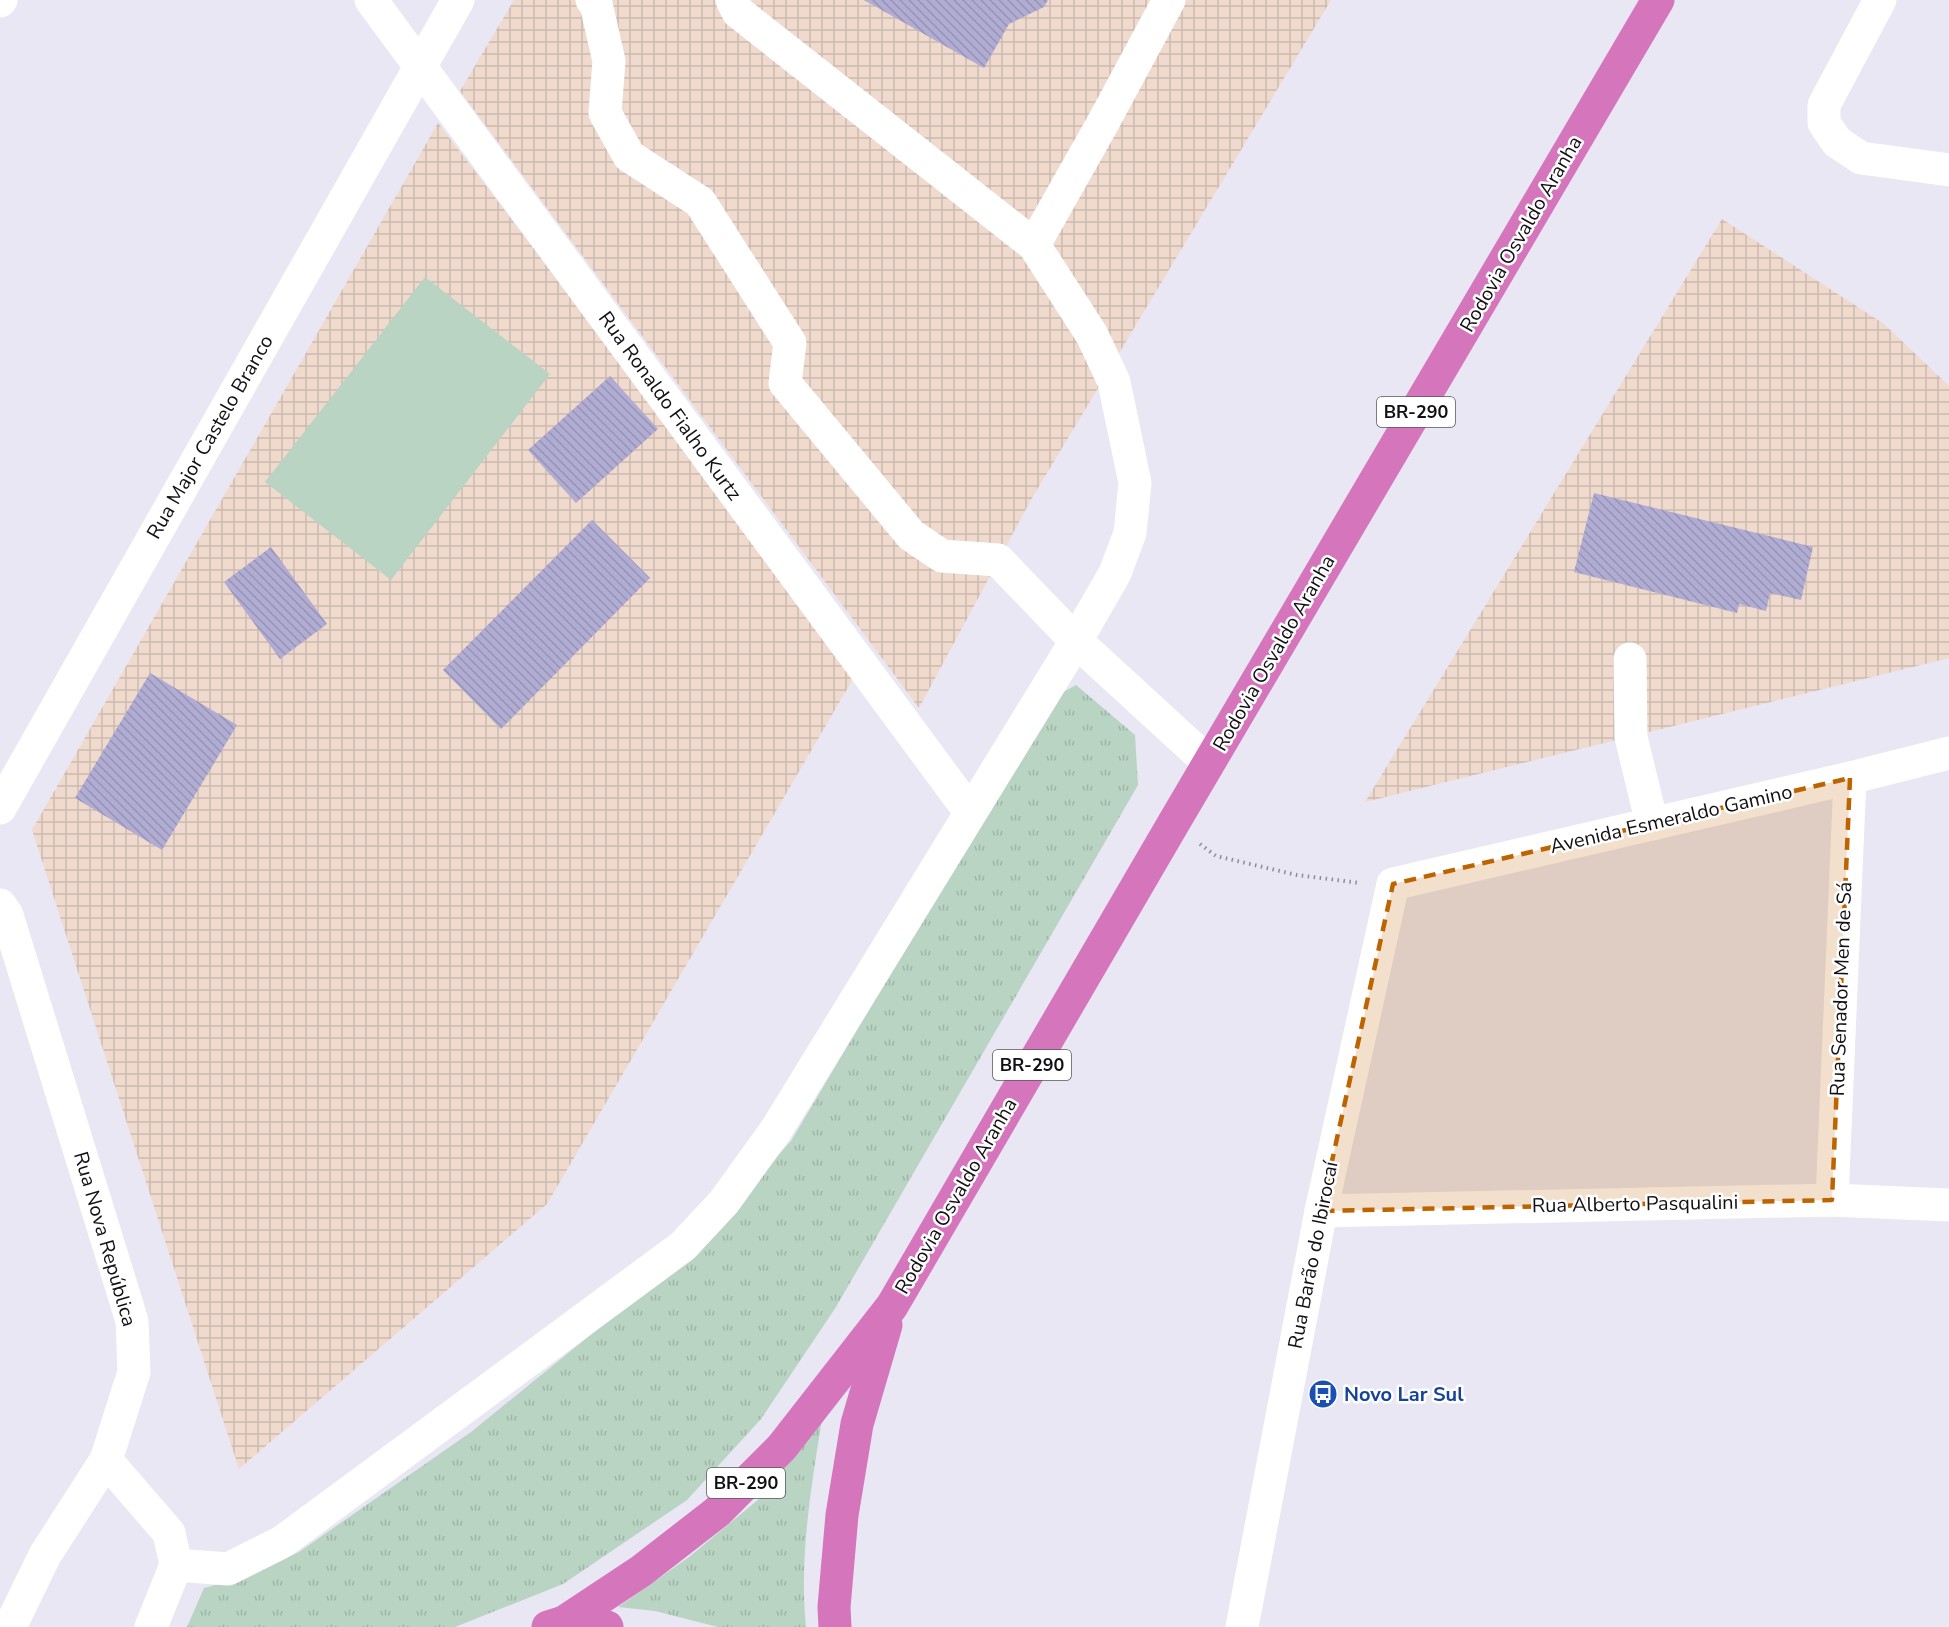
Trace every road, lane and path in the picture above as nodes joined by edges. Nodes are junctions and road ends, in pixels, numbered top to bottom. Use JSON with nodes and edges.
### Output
{"nodes":[{"id":1,"x":371,"y":0,"type":"edge"},
{"id":2,"x":458,"y":0,"type":"edge"},
{"id":3,"x":592,"y":0,"type":"edge"},
{"id":4,"x":732,"y":0,"type":"edge"},
{"id":5,"x":1169,"y":0,"type":"edge"},
{"id":6,"x":1658,"y":0,"type":"edge"},
{"id":7,"x":1880,"y":0,"type":"edge"},
{"id":8,"x":420,"y":67,"type":"junction"},
{"id":9,"x":1949,"y":170,"type":"edge"},
{"id":10,"x":1034,"y":245,"type":"junction"},
{"id":11,"x":1076,"y":641,"type":"junction"},
{"id":12,"x":1630,"y":658,"type":"dead end"},
{"id":13,"x":1949,"y":753,"type":"edge"},
{"id":14,"x":1209,"y":763,"type":"junction"},
{"id":15,"x":1850,"y":778,"type":"junction"},
{"id":16,"x":0,"y":808,"type":"edge"},
{"id":17,"x":970,"y":812,"type":"junction"},
{"id":18,"x":1173,"y":824,"type":"junction"},
{"id":19,"x":1652,"y":824,"type":"junction"},
{"id":20,"x":1393,"y":884,"type":"junction"},
{"id":21,"x":0,"y":905,"type":"edge"},
{"id":22,"x":1832,"y":1200,"type":"junction"},
{"id":23,"x":1949,"y":1205,"type":"edge"},
{"id":24,"x":1321,"y":1211,"type":"junction"},
{"id":25,"x":892,"y":1306,"type":"junction"},
{"id":26,"x":106,"y":1461,"type":"junction"},
{"id":27,"x":176,"y":1565,"type":"junction"},
{"id":28,"x":556,"y":1624,"type":"edge"},
{"id":29,"x":1249,"y":1626,"type":"edge"},
{"id":30,"x":10,"y":1627,"type":"edge"},
{"id":31,"x":151,"y":1627,"type":"edge"},
{"id":32,"x":607,"y":1627,"type":"edge"},
{"id":33,"x":835,"y":1627,"type":"edge"}],
"edges":[{"from":1,"to":8,"type":"street","name":"Rua Ronaldo Fialho Kurtz"},
{"from":2,"to":8,"type":"street","name":"Rua Major Castelo Branco"},
{"from":3,"to":11,"type":"street"},
{"from":4,"to":10,"type":"street"},
{"from":5,"to":10,"type":"street"},
{"from":6,"to":14,"type":"highway","name":"Rodovia Osvaldo Aranha","number":"BR-290"},
{"from":7,"to":9,"type":"street"},
{"from":8,"to":16,"type":"street","name":"Rua Major Castelo Branco"},
{"from":8,"to":17,"type":"street","name":"Rua Ronaldo Fialho Kurtz"},
{"from":10,"to":11,"type":"street"},
{"from":11,"to":14,"type":"street"},
{"from":11,"to":17,"type":"street"},
{"from":12,"to":19,"type":"street"},
{"from":13,"to":15,"type":"street","name":"Avenida Esmeraldo Gamino"},
{"from":14,"to":18,"type":"highway","name":"Rodovia Osvaldo Aranha","number":"BR-290"},
{"from":15,"to":19,"type":"street","name":"Avenida Esmeraldo Gamino"},
{"from":15,"to":22,"type":"street","name":"Rua Senador Men de Sá"},
{"from":17,"to":27,"type":"street"},
{"from":18,"to":20,"type":"path"},
{"from":18,"to":25,"type":"highway","name":"Rodovia Osvaldo Aranha","number":"BR-290"},
{"from":19,"to":20,"type":"street","name":"Avenida Esmeraldo Gamino"},
{"from":20,"to":24,"type":"street","name":"Rua Barão do Ibirocaí"},
{"from":21,"to":26,"type":"street","name":"Rua Nova República"},
{"from":22,"to":23,"type":"street","name":"Rua Alberto Pasqualini"},
{"from":22,"to":24,"type":"street","name":"Rua Alberto Pasqualini"},
{"from":24,"to":29,"type":"street","name":"Rua Barão do Ibirocaí"},
{"from":25,"to":28,"type":"highway","number":"BR-290"},
{"from":25,"to":33,"type":"highway","number":"BR-290"},
{"from":26,"to":27,"type":"street"},
{"from":26,"to":30,"type":"street","name":"Rua Nova República"},
{"from":27,"to":31,"type":"street"},
{"from":28,"to":32,"type":"highway"}]}
